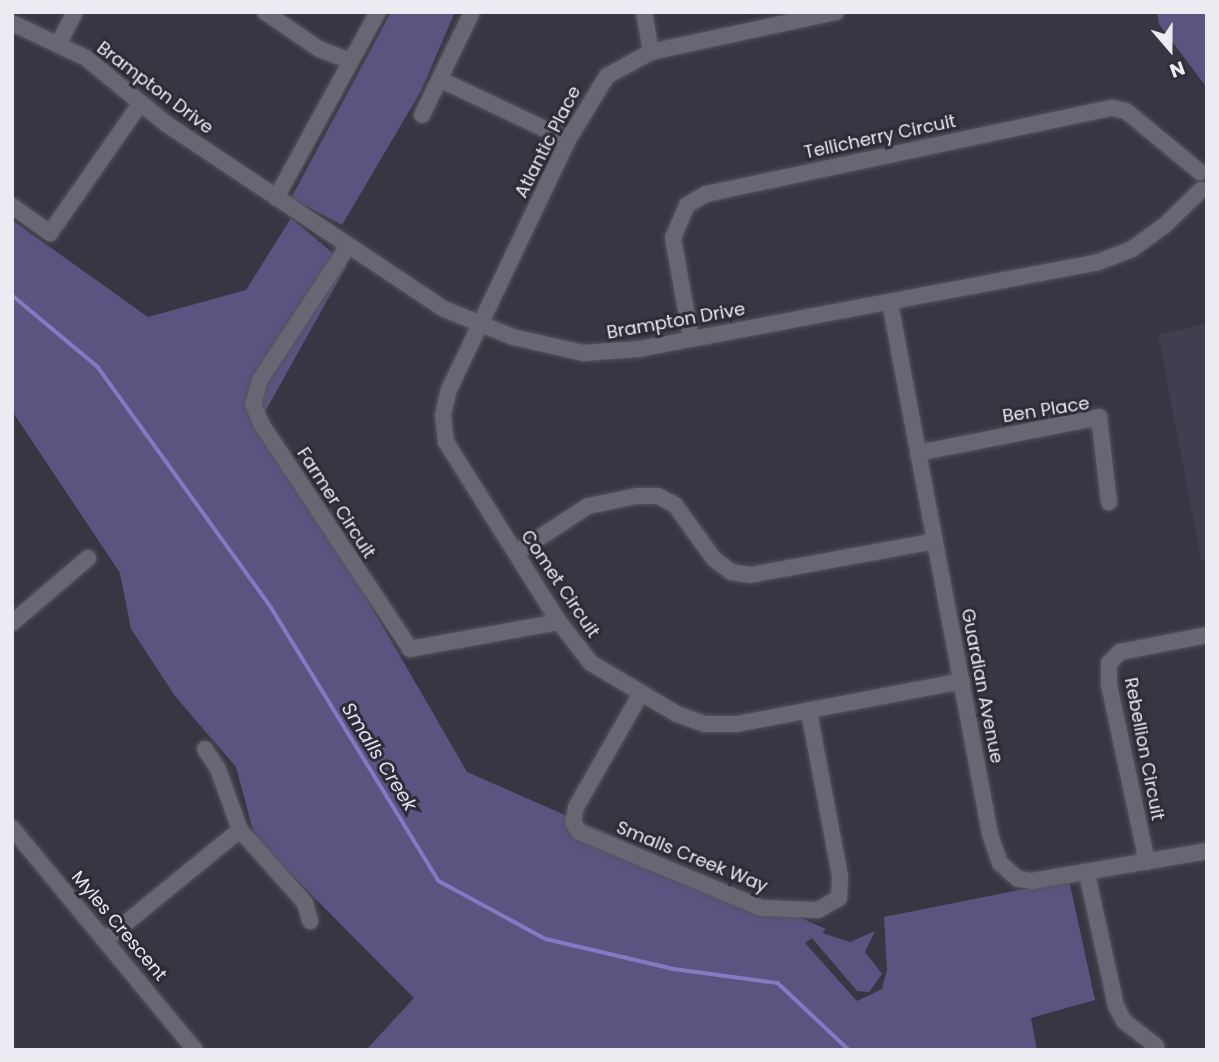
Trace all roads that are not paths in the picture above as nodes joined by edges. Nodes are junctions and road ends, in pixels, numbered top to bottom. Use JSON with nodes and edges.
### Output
{"nodes":[{"id":1,"x":75,"y":12,"type":"edge"},
{"id":2,"x":264,"y":12,"type":"edge"},
{"id":3,"x":378,"y":12,"type":"edge"},
{"id":4,"x":472,"y":12,"type":"edge"},
{"id":5,"x":644,"y":12,"type":"edge"},
{"id":6,"x":836,"y":12,"type":"edge"},
{"id":7,"x":790,"y":18,"type":"edge"},
{"id":8,"x":12,"y":23,"type":"edge"},
{"id":9,"x":58,"y":45,"type":"junction"},
{"id":10,"x":651,"y":52,"type":"junction"},
{"id":11,"x":350,"y":61,"type":"junction"},
{"id":12,"x":440,"y":80,"type":"junction"},
{"id":13,"x":140,"y":104,"type":"junction"},
{"id":14,"x":422,"y":116,"type":"dead end"},
{"id":15,"x":568,"y":140,"type":"junction"},
{"id":16,"x":1203,"y":170,"type":"edge"},
{"id":17,"x":1204,"y":191,"type":"edge"},
{"id":18,"x":276,"y":198,"type":"junction"},
{"id":19,"x":12,"y":206,"type":"edge"},
{"id":20,"x":348,"y":246,"type":"junction"},
{"id":21,"x":890,"y":303,"type":"junction"},
{"id":22,"x":480,"y":326,"type":"junction"},
{"id":23,"x":691,"y":338,"type":"junction"},
{"id":24,"x":918,"y":453,"type":"junction"},
{"id":25,"x":1109,"y":502,"type":"dead end"},
{"id":26,"x":935,"y":541,"type":"junction"},
{"id":27,"x":516,"y":553,"type":"junction"},
{"id":28,"x":88,"y":558,"type":"dead end"},
{"id":29,"x":559,"y":622,"type":"junction"},
{"id":30,"x":12,"y":623,"type":"edge"},
{"id":31,"x":1207,"y":635,"type":"edge"},
{"id":32,"x":962,"y":681,"type":"junction"},
{"id":33,"x":640,"y":695,"type":"junction"},
{"id":34,"x":809,"y":712,"type":"junction"},
{"id":35,"x":205,"y":749,"type":"dead end"},
{"id":36,"x":12,"y":828,"type":"edge"},
{"id":37,"x":240,"y":830,"type":"junction"},
{"id":38,"x":1207,"y":851,"type":"edge"},
{"id":39,"x":1147,"y":862,"type":"junction"},
{"id":40,"x":1087,"y":874,"type":"junction"},
{"id":41,"x":310,"y":920,"type":"dead end"},
{"id":42,"x":105,"y":940,"type":"junction"},
{"id":43,"x":1156,"y":1046,"type":"dead end"},
{"id":44,"x":195,"y":1050,"type":"edge"}],
"edges":[{"from":1,"to":9,"type":"street"},
{"from":2,"to":11,"type":"street"},
{"from":3,"to":11,"type":"street"},
{"from":4,"to":12,"type":"street"},
{"from":5,"to":10,"type":"street"},
{"from":6,"to":7,"type":"street","name":"Atlantic Place"},
{"from":7,"to":10,"type":"street","name":"Atlantic Place"},
{"from":8,"to":9,"type":"street","name":"Brampton Drive"},
{"from":9,"to":13,"type":"street","name":"Brampton Drive"},
{"from":10,"to":15,"type":"street","name":"Atlantic Place"},
{"from":11,"to":18,"type":"street"},
{"from":12,"to":14,"type":"street"},
{"from":12,"to":15,"type":"street"},
{"from":13,"to":18,"type":"street","name":"Brampton Drive"},
{"from":13,"to":19,"type":"street"},
{"from":15,"to":22,"type":"street","name":"Atlantic Place"},
{"from":16,"to":17,"type":"street"},
{"from":16,"to":23,"type":"street","name":"Tellicherry Circuit"},
{"from":17,"to":21,"type":"street","name":"Brampton Drive"},
{"from":18,"to":20,"type":"street","name":"Brampton Drive"},
{"from":20,"to":22,"type":"street","name":"Brampton Drive"},
{"from":20,"to":29,"type":"street","name":"Farmer Circuit"},
{"from":21,"to":23,"type":"street","name":"Brampton Drive"},
{"from":21,"to":24,"type":"street","name":"Guardian Avenue"},
{"from":22,"to":23,"type":"street","name":"Brampton Drive"},
{"from":22,"to":27,"type":"street","name":"Comet Circuit"},
{"from":24,"to":25,"type":"street","name":"Ben Place"},
{"from":24,"to":26,"type":"street","name":"Guardian Avenue"},
{"from":26,"to":27,"type":"street"},
{"from":26,"to":32,"type":"street","name":"Guardian Avenue"},
{"from":27,"to":29,"type":"street","name":"Comet Circuit"},
{"from":28,"to":30,"type":"street"},
{"from":29,"to":33,"type":"street","name":"Comet Circuit"},
{"from":31,"to":39,"type":"street","name":"Rebellion Circuit"},
{"from":32,"to":34,"type":"street","name":"Comet Circuit"},
{"from":32,"to":40,"type":"street","name":"Guardian Avenue"},
{"from":33,"to":34,"type":"street","name":"Comet Circuit"},
{"from":33,"to":34,"type":"street","name":"Smalls Creek Way"},
{"from":35,"to":37,"type":"street"},
{"from":36,"to":42,"type":"street","name":"Myles Crescent"},
{"from":37,"to":41,"type":"street"},
{"from":37,"to":42,"type":"street"},
{"from":38,"to":39,"type":"street","name":"Guardian Avenue"},
{"from":39,"to":40,"type":"street","name":"Guardian Avenue"},
{"from":40,"to":43,"type":"street"},
{"from":42,"to":44,"type":"street","name":"Myles Crescent"}]}
